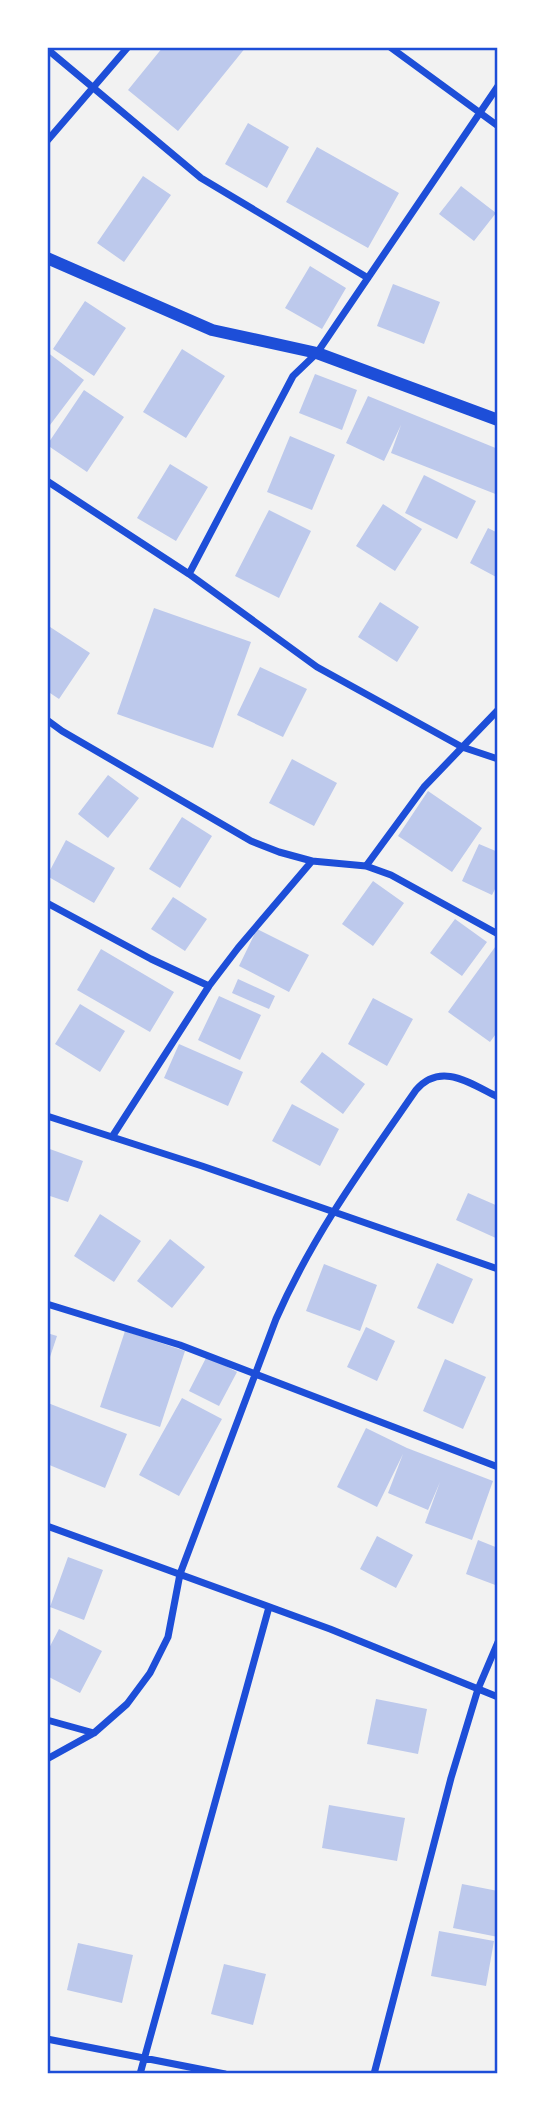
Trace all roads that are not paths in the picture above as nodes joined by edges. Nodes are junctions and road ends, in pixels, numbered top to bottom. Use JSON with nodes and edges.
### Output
{"nodes":[{"id":1,"x":128,"y":47,"type":"edge"},
{"id":2,"x":390,"y":47,"type":"edge"},
{"id":3,"x":47,"y":49,"type":"edge"},
{"id":4,"x":498,"y":86,"type":"edge"},
{"id":5,"x":94,"y":88,"type":"junction"},
{"id":6,"x":480,"y":113,"type":"junction"},
{"id":7,"x":498,"y":126,"type":"edge"},
{"id":8,"x":47,"y":141,"type":"edge"},
{"id":9,"x":47,"y":258,"type":"edge"},
{"id":10,"x":368,"y":278,"type":"junction"},
{"id":11,"x":317,"y":353,"type":"junction"},
{"id":12,"x":498,"y":420,"type":"edge"},
{"id":13,"x":47,"y":481,"type":"edge"},
{"id":14,"x":189,"y":574,"type":"junction"},
{"id":15,"x":498,"y":710,"type":"edge"},
{"id":16,"x":47,"y":720,"type":"edge"},
{"id":17,"x":462,"y":747,"type":"junction"},
{"id":18,"x":498,"y":759,"type":"edge"},
{"id":19,"x":312,"y":860,"type":"junction"},
{"id":20,"x":366,"y":866,"type":"junction"},
{"id":21,"x":47,"y":903,"type":"edge"},
{"id":22,"x":498,"y":934,"type":"edge"},
{"id":23,"x":209,"y":986,"type":"junction"},
{"id":24,"x":498,"y":1097,"type":"edge"},
{"id":25,"x":47,"y":1116,"type":"edge"},
{"id":26,"x":112,"y":1137,"type":"junction"},
{"id":27,"x":332,"y":1211,"type":"junction"},
{"id":28,"x":498,"y":1269,"type":"edge"},
{"id":29,"x":47,"y":1304,"type":"edge"},
{"id":30,"x":256,"y":1375,"type":"junction"},
{"id":31,"x":498,"y":1467,"type":"edge"},
{"id":32,"x":47,"y":1527,"type":"edge"},
{"id":33,"x":180,"y":1574,"type":"junction"},
{"id":34,"x":269,"y":1607,"type":"junction"},
{"id":35,"x":498,"y":1642,"type":"edge"},
{"id":36,"x":478,"y":1689,"type":"junction"},
{"id":37,"x":498,"y":1697,"type":"edge"},
{"id":38,"x":47,"y":1720,"type":"edge"},
{"id":39,"x":94,"y":1733,"type":"junction"},
{"id":40,"x":47,"y":1759,"type":"edge"},
{"id":41,"x":47,"y":2039,"type":"edge"},
{"id":42,"x":143,"y":2058,"type":"junction"},
{"id":43,"x":140,"y":2074,"type":"edge"},
{"id":44,"x":225,"y":2074,"type":"edge"},
{"id":45,"x":374,"y":2074,"type":"edge"}],
"edges":[{"from":1,"to":5,"type":"street"},
{"from":2,"to":6,"type":"street"},
{"from":3,"to":5,"type":"street"},
{"from":4,"to":6,"type":"street"},
{"from":5,"to":8,"type":"street"},
{"from":5,"to":10,"type":"street"},
{"from":6,"to":7,"type":"street"},
{"from":6,"to":10,"type":"street"},
{"from":9,"to":11,"type":"street"},
{"from":10,"to":11,"type":"street"},
{"from":11,"to":12,"type":"street"},
{"from":11,"to":14,"type":"street"},
{"from":13,"to":14,"type":"street"},
{"from":14,"to":17,"type":"street"},
{"from":15,"to":17,"type":"street"},
{"from":16,"to":19,"type":"street"},
{"from":17,"to":18,"type":"street"},
{"from":17,"to":20,"type":"street"},
{"from":19,"to":20,"type":"street"},
{"from":19,"to":23,"type":"street"},
{"from":20,"to":22,"type":"street"},
{"from":21,"to":23,"type":"street"},
{"from":23,"to":26,"type":"street"},
{"from":24,"to":27,"type":"street"},
{"from":25,"to":26,"type":"street"},
{"from":26,"to":27,"type":"street"},
{"from":27,"to":28,"type":"street"},
{"from":27,"to":30,"type":"street"},
{"from":29,"to":30,"type":"street"},
{"from":30,"to":31,"type":"street"},
{"from":30,"to":33,"type":"street"},
{"from":32,"to":33,"type":"street"},
{"from":33,"to":34,"type":"street"},
{"from":33,"to":39,"type":"street"},
{"from":34,"to":36,"type":"street"},
{"from":34,"to":42,"type":"street"},
{"from":35,"to":36,"type":"street"},
{"from":36,"to":37,"type":"street"},
{"from":36,"to":45,"type":"street"},
{"from":38,"to":39,"type":"street"},
{"from":39,"to":40,"type":"street"},
{"from":41,"to":42,"type":"street"},
{"from":42,"to":43,"type":"street"},
{"from":42,"to":44,"type":"street"}]}
